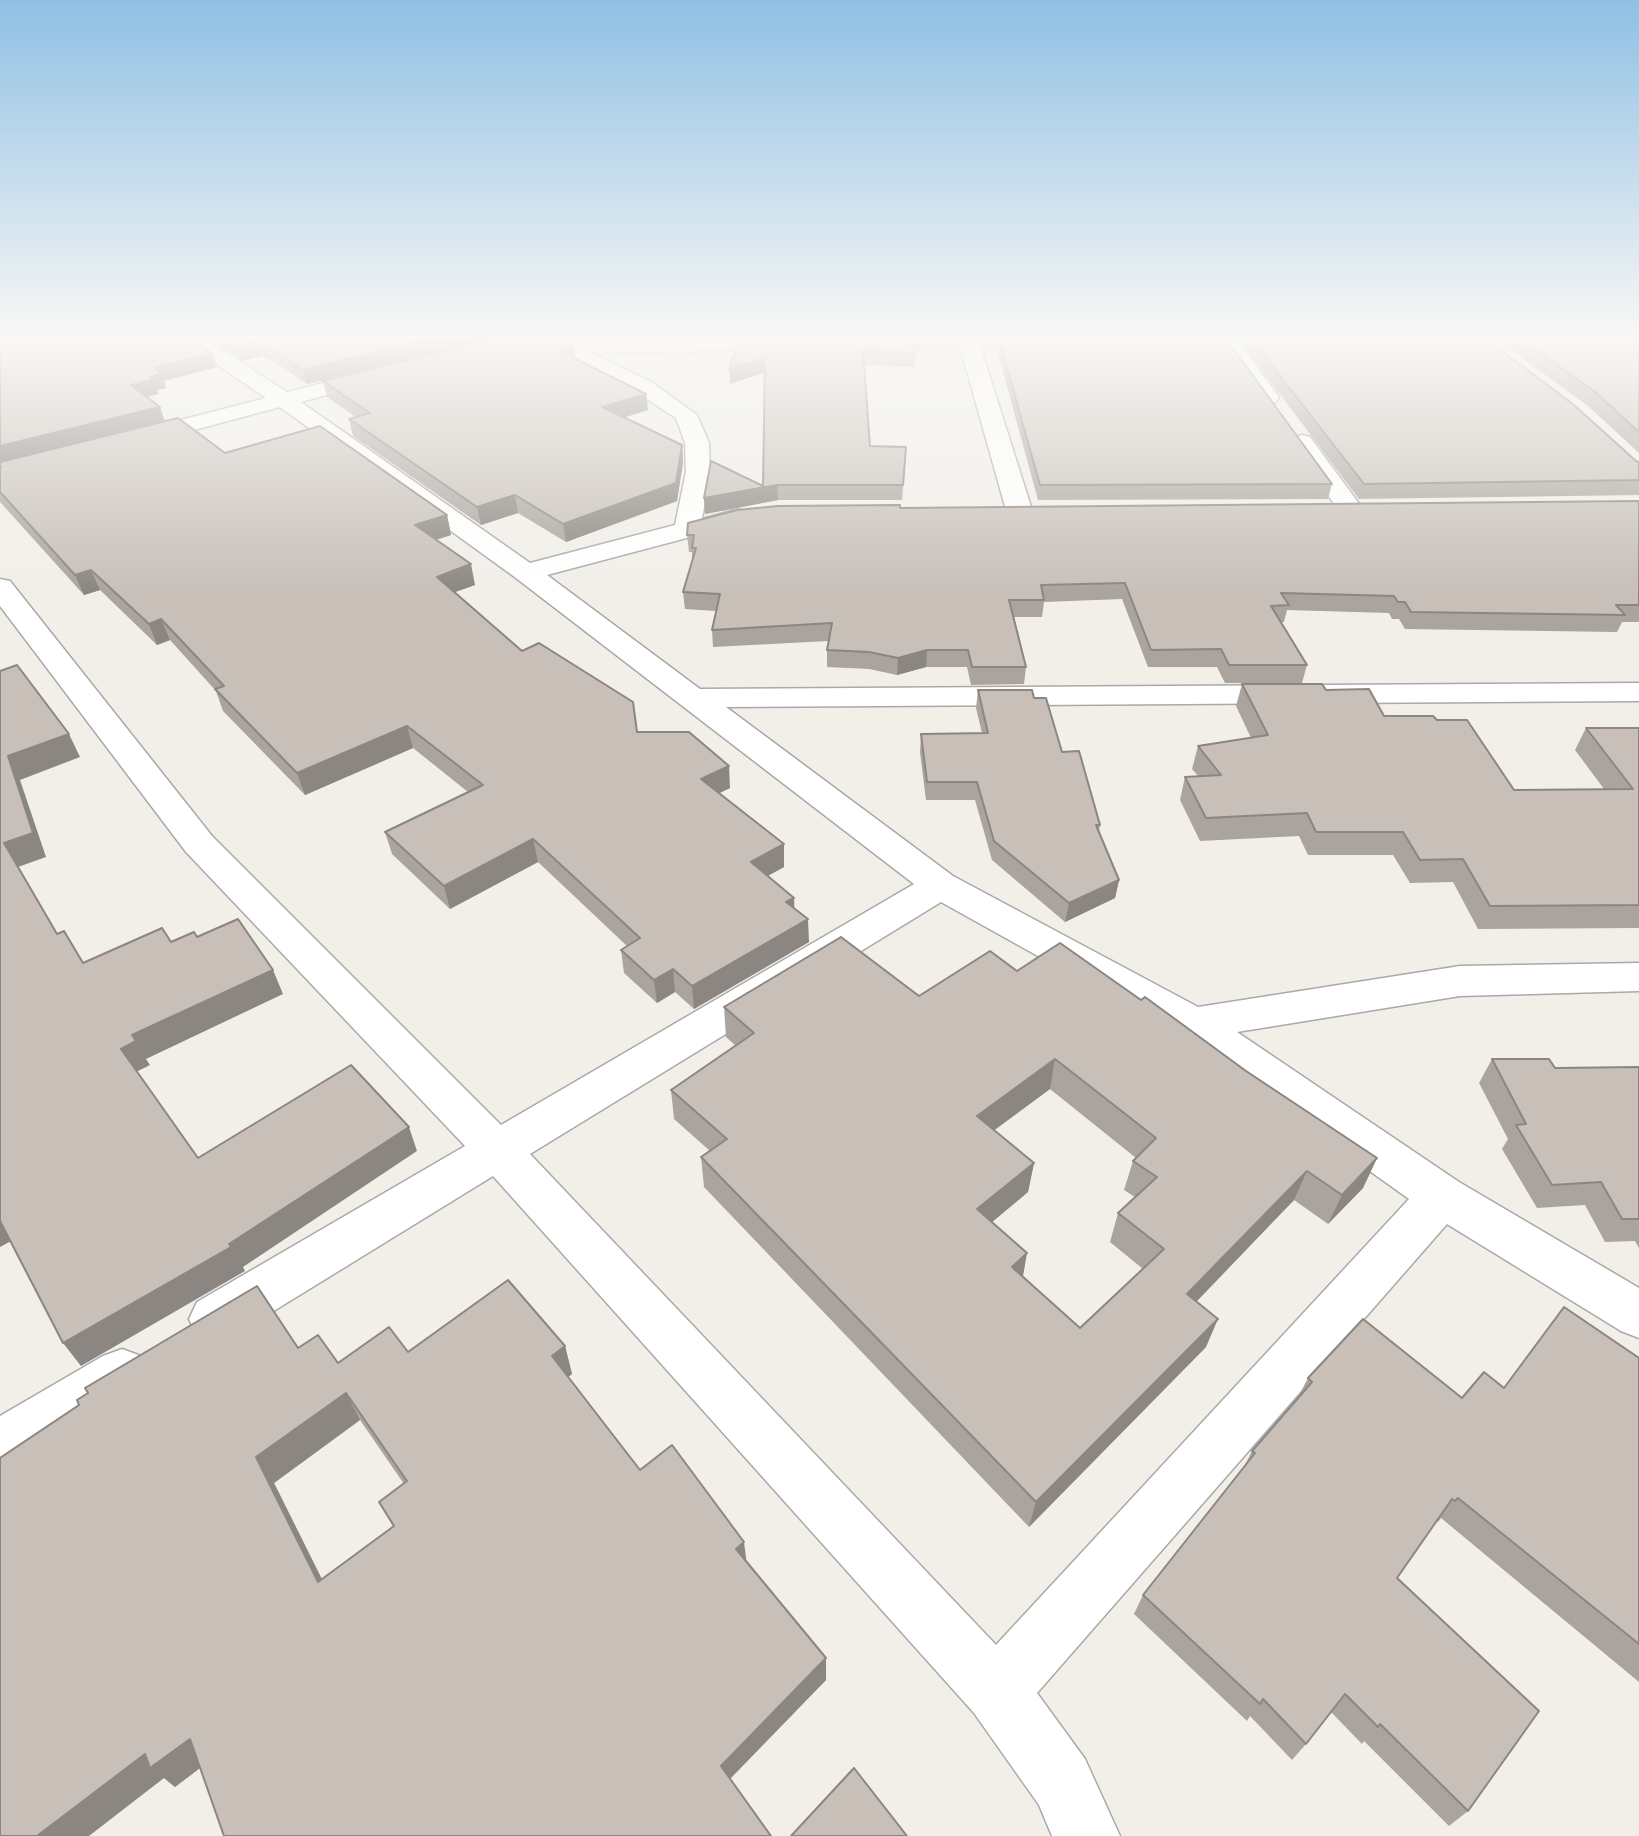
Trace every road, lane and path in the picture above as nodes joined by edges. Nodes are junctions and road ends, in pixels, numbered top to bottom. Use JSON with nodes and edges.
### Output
{"nodes":[{"id":1,"x":203,"y":422,"type":"edge"},
{"id":2,"x":314,"y":422,"type":"edge"},
{"id":3,"x":689,"y":422,"type":"edge"},
{"id":4,"x":993,"y":422,"type":"edge"},
{"id":5,"x":1287,"y":422,"type":"edge"},
{"id":6,"x":122,"y":442,"type":"edge"},
{"id":7,"x":992,"y":510,"type":"edge"},
{"id":8,"x":1019,"y":510,"type":"junction"},
{"id":9,"x":1047,"y":510,"type":"edge"},
{"id":10,"x":1324,"y":510,"type":"edge"},
{"id":11,"x":1351,"y":510,"type":"junction"},
{"id":12,"x":1379,"y":510,"type":"edge"},
{"id":13,"x":764,"y":513,"type":"edge"},
{"id":14,"x":687,"y":530,"type":"junction"},
{"id":15,"x":526,"y":572,"type":"junction"},
{"id":16,"x":0,"y":587,"type":"edge"},
{"id":17,"x":1639,"y":692,"type":"edge"},
{"id":18,"x":692,"y":698,"type":"junction"},
{"id":19,"x":940,"y":885,"type":"junction"},
{"id":20,"x":1639,"y":977,"type":"edge"},
{"id":21,"x":1193,"y":1023,"type":"junction"},
{"id":22,"x":498,"y":1151,"type":"junction"},
{"id":23,"x":1442,"y":1196,"type":"junction"},
{"id":24,"x":1639,"y":1315,"type":"edge"},
{"id":25,"x":0,"y":1447,"type":"edge"},
{"id":26,"x":996,"y":1691,"type":"junction"},
{"id":27,"x":1086,"y":1836,"type":"edge"}],
"edges":[{"from":1,"to":6,"type":"street"},
{"from":2,"to":15,"type":"street"},
{"from":3,"to":14,"type":"street"},
{"from":4,"to":8,"type":"street"},
{"from":5,"to":11,"type":"street"},
{"from":7,"to":8,"type":"street"},
{"from":8,"to":9,"type":"street"},
{"from":10,"to":11,"type":"street"},
{"from":11,"to":12,"type":"street"},
{"from":13,"to":14,"type":"street"},
{"from":14,"to":15,"type":"street"},
{"from":15,"to":18,"type":"street"},
{"from":16,"to":22,"type":"street"},
{"from":17,"to":18,"type":"street"},
{"from":18,"to":19,"type":"street"},
{"from":19,"to":21,"type":"street"},
{"from":19,"to":22,"type":"street"},
{"from":20,"to":21,"type":"street"},
{"from":21,"to":23,"type":"street"},
{"from":22,"to":25,"type":"street"},
{"from":22,"to":26,"type":"street"},
{"from":23,"to":24,"type":"street"},
{"from":23,"to":26,"type":"street"},
{"from":26,"to":27,"type":"street"}]}
